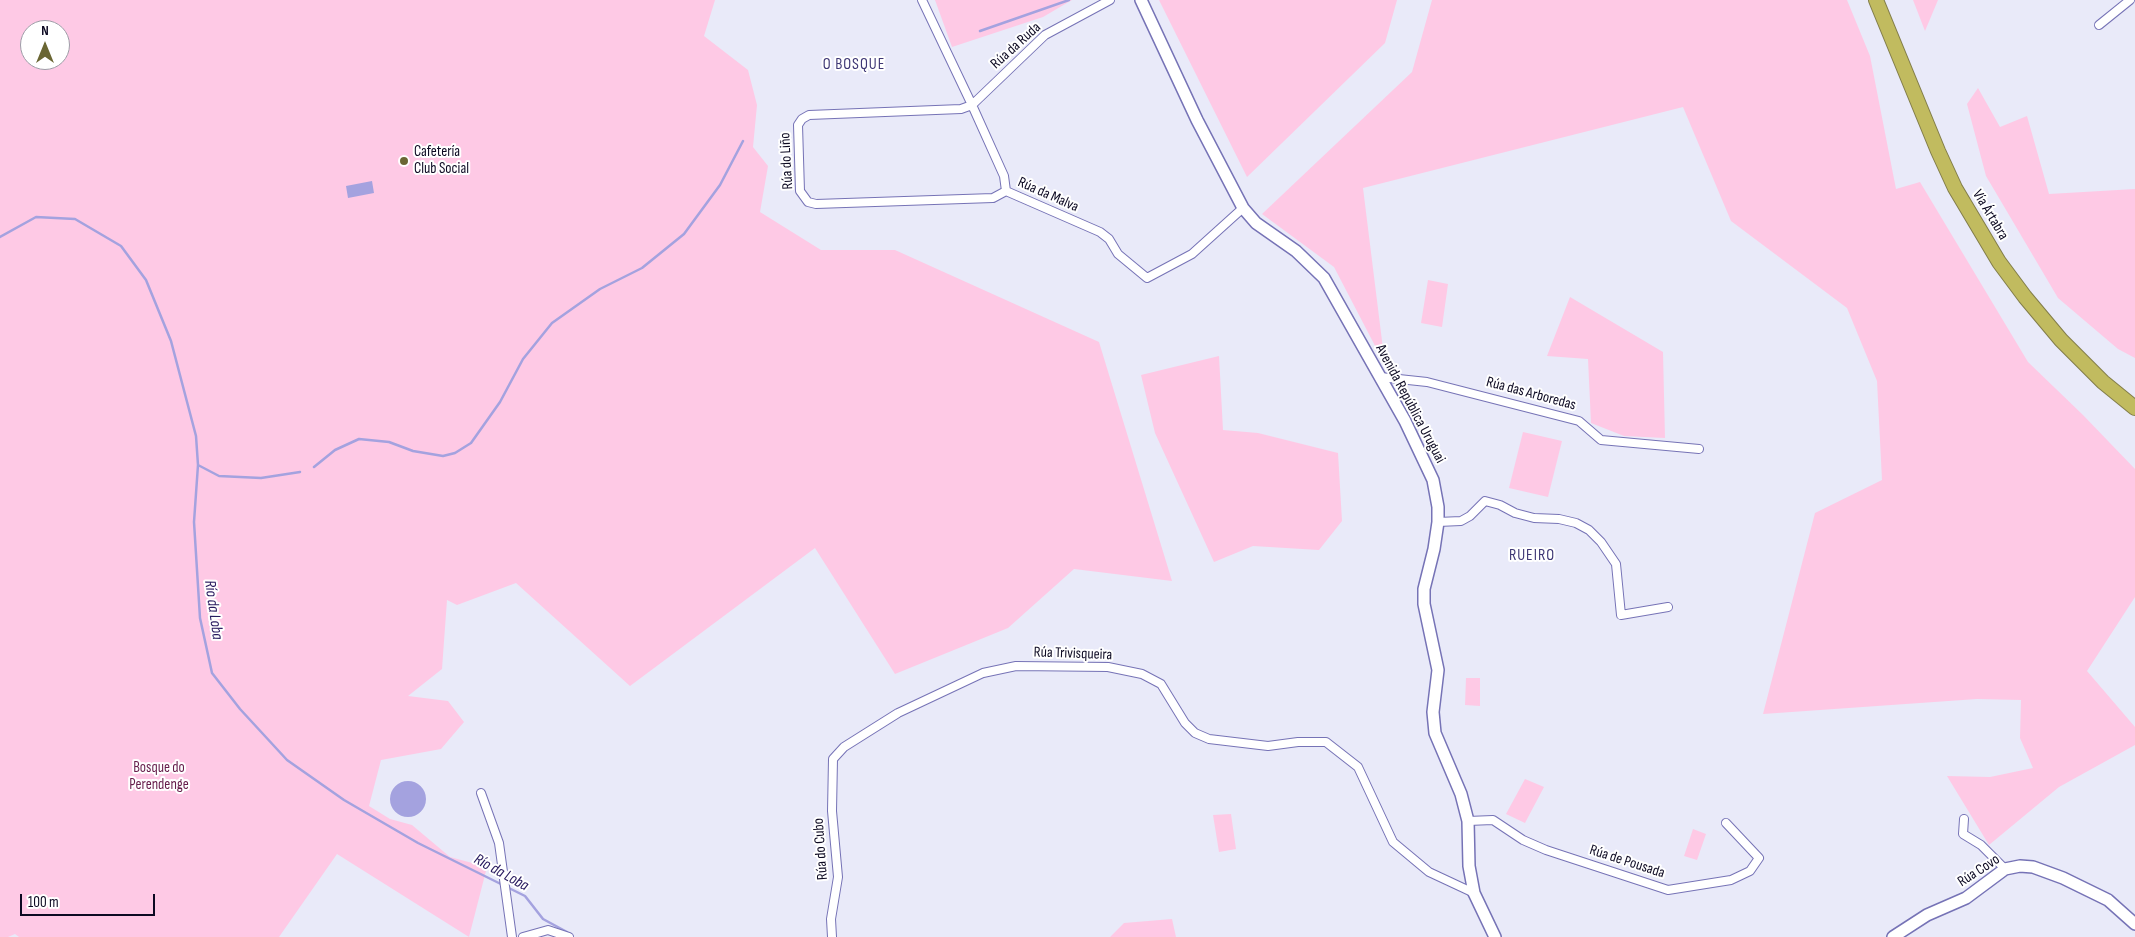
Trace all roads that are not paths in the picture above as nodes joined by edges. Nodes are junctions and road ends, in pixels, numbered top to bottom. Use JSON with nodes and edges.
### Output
{"nodes":[{"id":1,"x":922,"y":0,"type":"edge"},
{"id":2,"x":1110,"y":0,"type":"edge"},
{"id":3,"x":1141,"y":0,"type":"edge"},
{"id":4,"x":1876,"y":0,"type":"edge"},
{"id":5,"x":2130,"y":0,"type":"edge"},
{"id":6,"x":2099,"y":25,"type":"dead end"},
{"id":7,"x":972,"y":105,"type":"junction"},
{"id":8,"x":1006,"y":191,"type":"junction"},
{"id":9,"x":1243,"y":208,"type":"junction"},
{"id":10,"x":1380,"y":377,"type":"junction"},
{"id":11,"x":2135,"y":408,"type":"edge"},
{"id":12,"x":1699,"y":449,"type":"dead end"},
{"id":13,"x":1438,"y":522,"type":"junction"},
{"id":14,"x":1668,"y":607,"type":"dead end"},
{"id":15,"x":833,"y":759,"type":"joint"},
{"id":16,"x":481,"y":793,"type":"dead end"},
{"id":17,"x":1964,"y":819,"type":"dead end"},
{"id":18,"x":1468,"y":821,"type":"junction"},
{"id":19,"x":1726,"y":823,"type":"dead end"},
{"id":20,"x":2005,"y":869,"type":"junction"},
{"id":21,"x":1474,"y":893,"type":"junction"},
{"id":22,"x":2135,"y":924,"type":"edge"},
{"id":23,"x":512,"y":937,"type":"edge"},
{"id":24,"x":523,"y":937,"type":"edge"},
{"id":25,"x":569,"y":937,"type":"edge"},
{"id":26,"x":832,"y":937,"type":"edge"},
{"id":27,"x":1495,"y":937,"type":"edge"},
{"id":28,"x":1893,"y":937,"type":"edge"}],
"edges":[{"from":1,"to":7,"type":"street","name":"Rúa da Malva"},
{"from":2,"to":7,"type":"street","name":"Rúa da Ruda"},
{"from":3,"to":9,"type":"street","name":"Avenida República Uruguai"},
{"from":4,"to":11,"type":"highway","name":"Vía Ártabra"},
{"from":5,"to":6,"type":"street"},
{"from":7,"to":8,"type":"street","name":"Rúa da Malva"},
{"from":7,"to":8,"type":"street","name":"Rúa do Liño"},
{"from":8,"to":9,"type":"street","name":"Rúa da Malva"},
{"from":9,"to":10,"type":"street","name":"Avenida República Uruguai"},
{"from":10,"to":12,"type":"street","name":"Rúa das Arboredas"},
{"from":10,"to":13,"type":"street","name":"Avenida República Uruguai"},
{"from":13,"to":14,"type":"street"},
{"from":13,"to":18,"type":"street","name":"Avenida República Uruguai"},
{"from":15,"to":21,"type":"street","name":"Rúa Trivisqueira"},
{"from":15,"to":26,"type":"street","name":"Rúa do Cubo"},
{"from":16,"to":23,"type":"street"},
{"from":17,"to":20,"type":"street"},
{"from":18,"to":19,"type":"street","name":"Rúa de Pousada"},
{"from":18,"to":21,"type":"street","name":"Avenida República Uruguai"},
{"from":20,"to":22,"type":"street","name":"Rúa Covo"},
{"from":20,"to":28,"type":"street","name":"Rúa Covo"},
{"from":21,"to":27,"type":"street","name":"Avenida República Uruguai"},
{"from":24,"to":25,"type":"street"}]}
